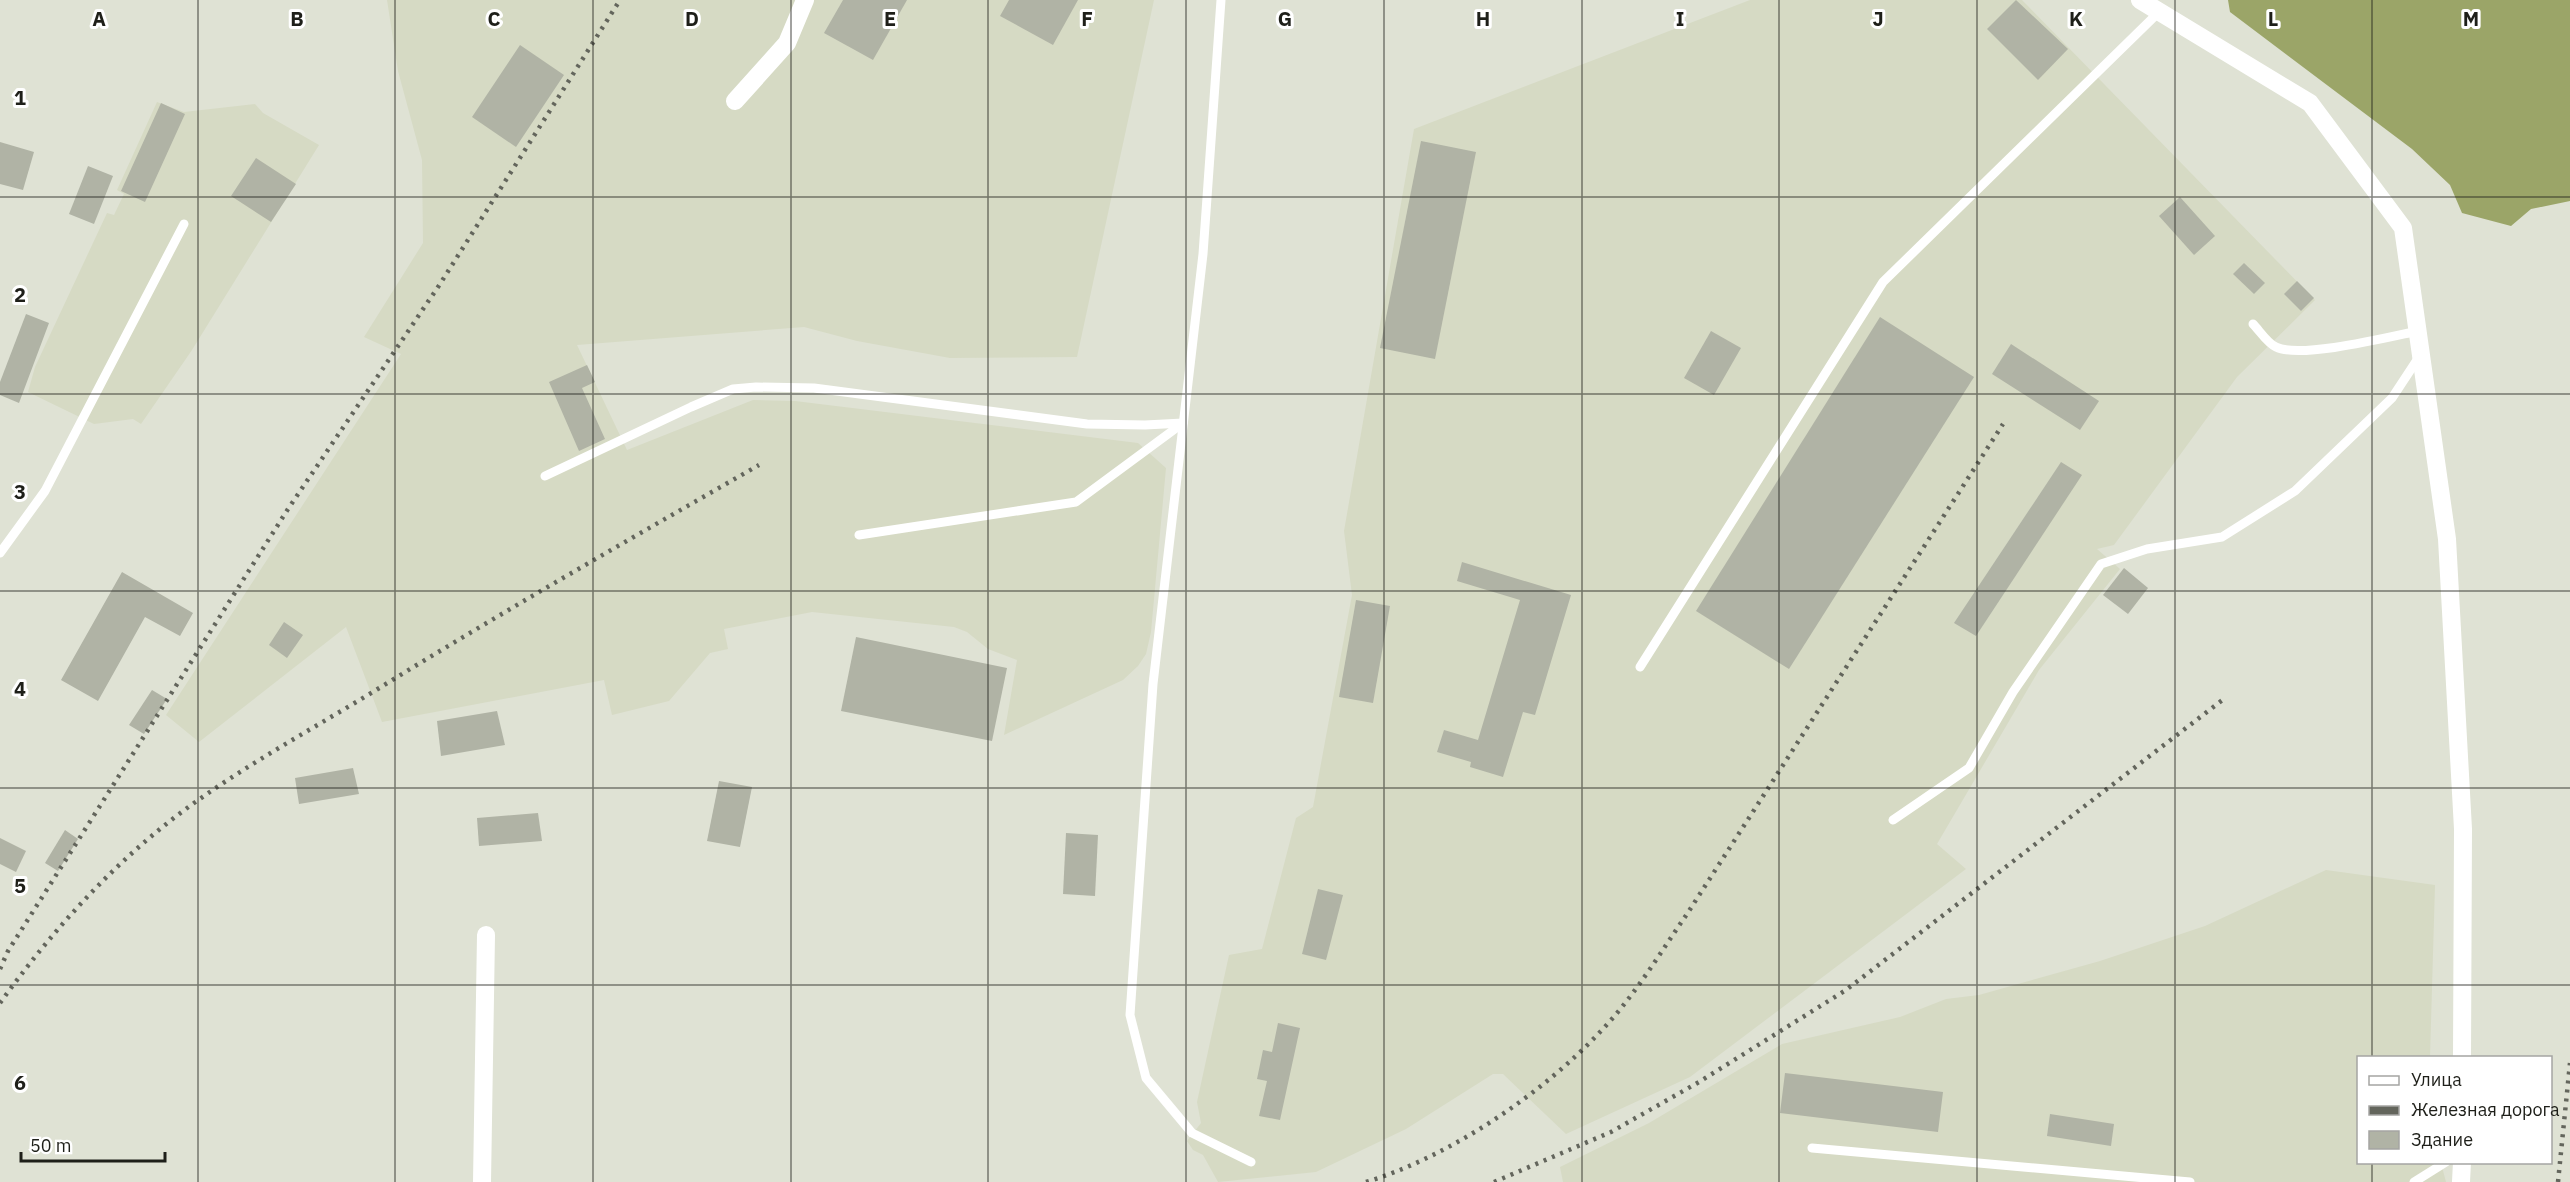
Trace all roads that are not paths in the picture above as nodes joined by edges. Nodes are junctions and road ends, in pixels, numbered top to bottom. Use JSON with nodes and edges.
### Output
{"nodes":[{"id":1,"x":805,"y":0,"type":"edge"},
{"id":2,"x":1221,"y":0,"type":"edge"},
{"id":3,"x":2140,"y":0,"type":"edge"},
{"id":4,"x":2166,"y":6,"type":"edge"},
{"id":5,"x":735,"y":101,"type":"dead end"},
{"id":6,"x":184,"y":224,"type":"dead end"},
{"id":7,"x":2253,"y":324,"type":"dead end"},
{"id":8,"x":2418,"y":331,"type":"junction"},
{"id":9,"x":2421,"y":353,"type":"junction"},
{"id":10,"x":1183,"y":423,"type":"junction"},
{"id":11,"x":545,"y":476,"type":"dead end"},
{"id":12,"x":859,"y":535,"type":"dead end"},
{"id":13,"x":0,"y":553,"type":"edge"},
{"id":14,"x":1640,"y":667,"type":"dead end"},
{"id":15,"x":1893,"y":820,"type":"dead end"},
{"id":16,"x":486,"y":935,"type":"dead end"},
{"id":17,"x":2462,"y":1056,"type":"edge"},
{"id":18,"x":1812,"y":1148,"type":"dead end"},
{"id":19,"x":1251,"y":1162,"type":"dead end"},
{"id":20,"x":2443,"y":1164,"type":"edge"},
{"id":21,"x":2462,"y":1164,"type":"edge"},
{"id":22,"x":482,"y":1182,"type":"edge"},
{"id":23,"x":2190,"y":1182,"type":"edge"},
{"id":24,"x":2414,"y":1182,"type":"edge"},
{"id":25,"x":2461,"y":1182,"type":"edge"}],
"edges":[{"from":1,"to":5,"type":"street"},
{"from":2,"to":10,"type":"lane"},
{"from":3,"to":4,"type":"street"},
{"from":4,"to":8,"type":"street"},
{"from":4,"to":14,"type":"lane"},
{"from":6,"to":13,"type":"lane"},
{"from":7,"to":8,"type":"lane"},
{"from":8,"to":9,"type":"street"},
{"from":9,"to":15,"type":"lane"},
{"from":9,"to":17,"type":"street"},
{"from":10,"to":11,"type":"lane"},
{"from":10,"to":12,"type":"lane"},
{"from":10,"to":19,"type":"lane"},
{"from":16,"to":22,"type":"street"},
{"from":18,"to":23,"type":"lane"},
{"from":20,"to":24,"type":"lane"},
{"from":21,"to":25,"type":"street"}]}
